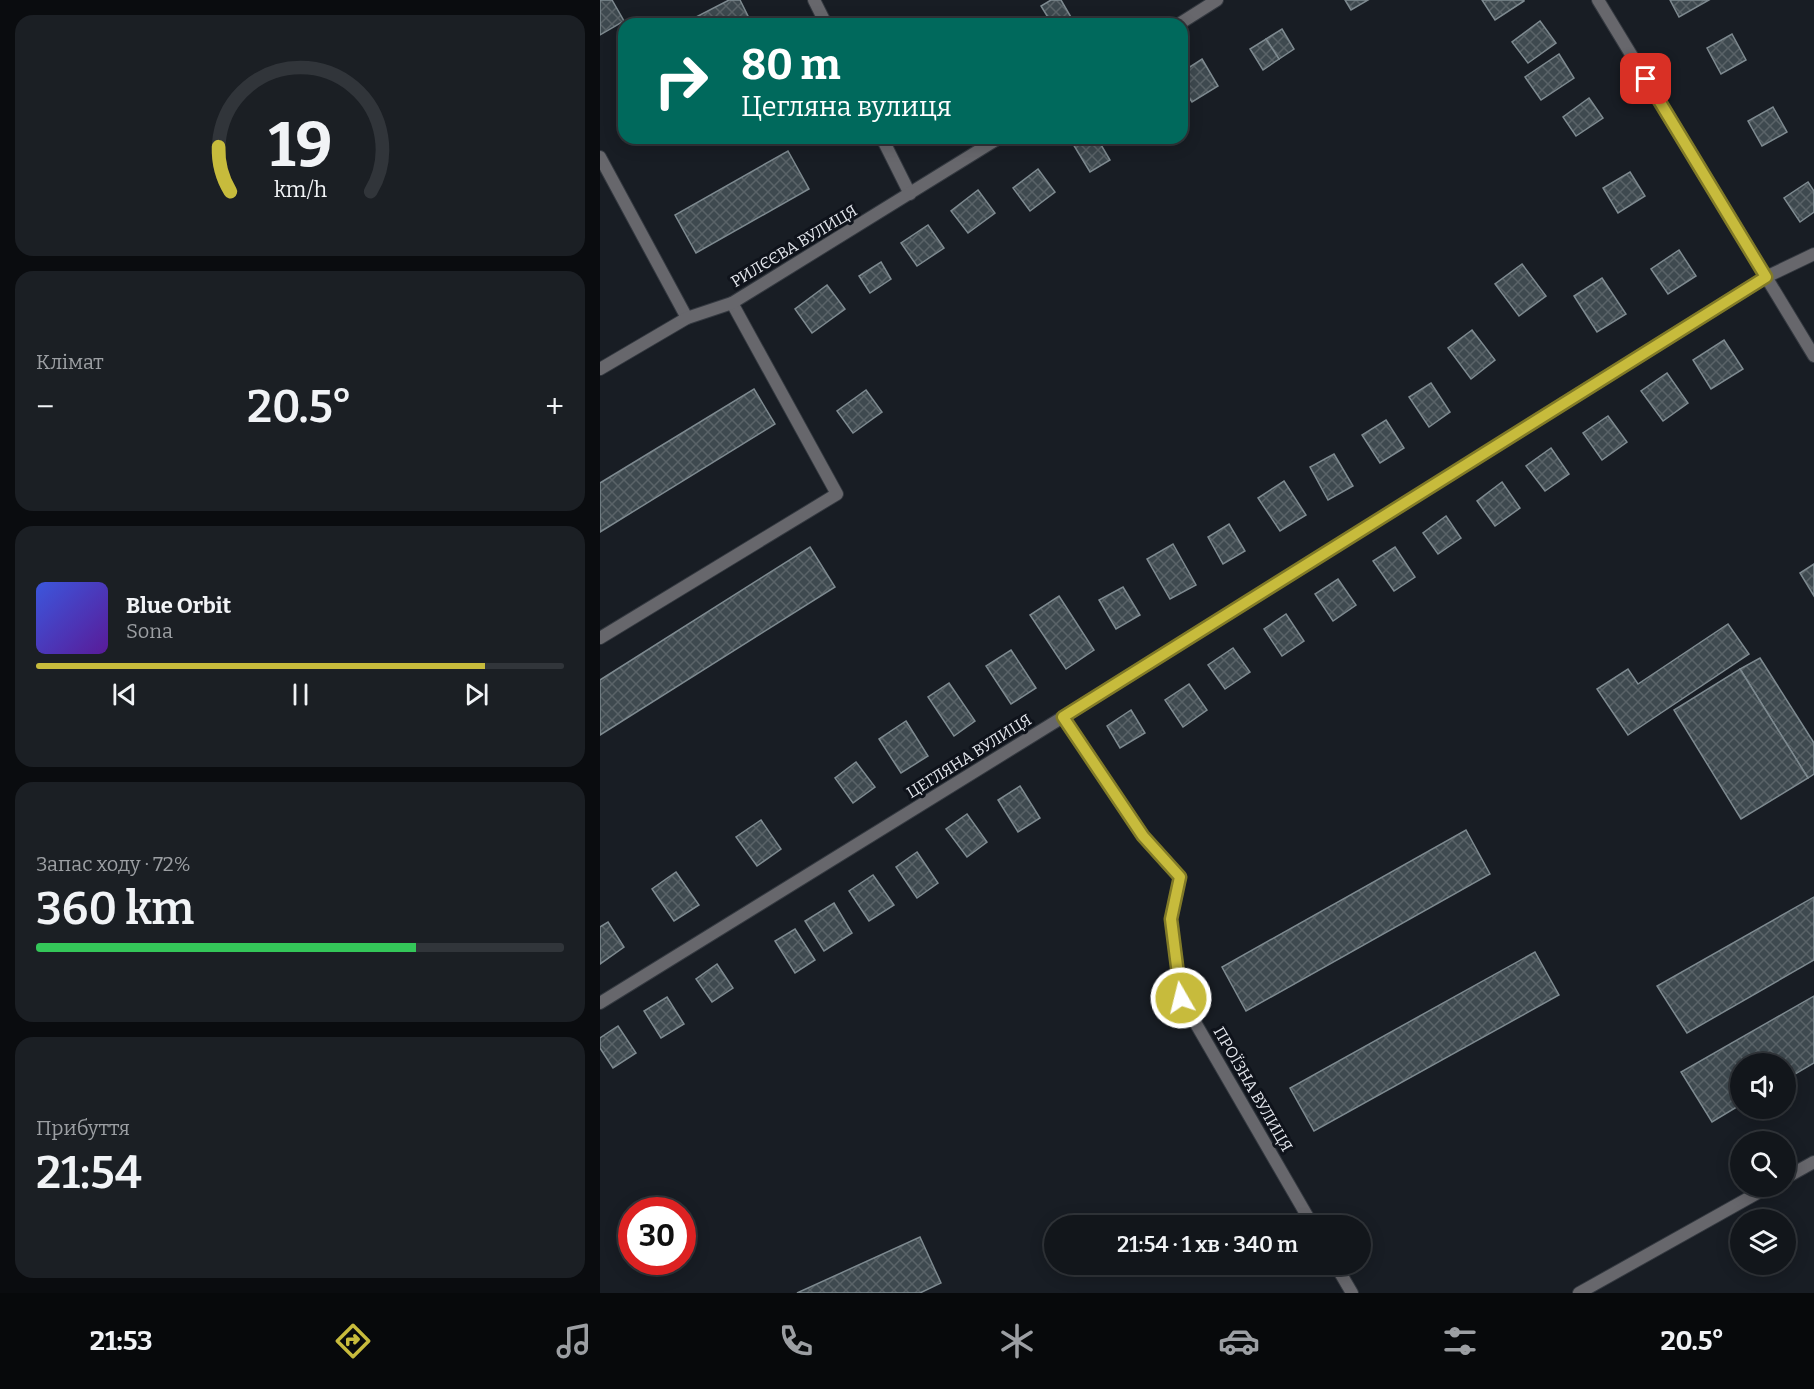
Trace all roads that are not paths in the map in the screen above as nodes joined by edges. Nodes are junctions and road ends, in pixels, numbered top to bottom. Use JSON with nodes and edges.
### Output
{"nodes":[{"id":1,"x":814,"y":0,"type":"edge"},
{"id":2,"x":1217,"y":0,"type":"edge"},
{"id":3,"x":1598,"y":0,"type":"edge"},
{"id":4,"x":823,"y":18,"type":"edge"},
{"id":5,"x":1188,"y":18,"type":"edge"},
{"id":6,"x":885,"y":144,"type":"edge"},
{"id":7,"x":989,"y":144,"type":"edge"},
{"id":8,"x":600,"y":157,"type":"edge"},
{"id":9,"x":910,"y":194,"type":"junction"},
{"id":10,"x":1814,"y":254,"type":"edge"},
{"id":11,"x":1766,"y":277,"type":"junction"},
{"id":12,"x":732,"y":303,"type":"junction"},
{"id":13,"x":687,"y":318,"type":"junction"},
{"id":14,"x":1814,"y":356,"type":"edge"},
{"id":15,"x":600,"y":369,"type":"edge"},
{"id":16,"x":600,"y":639,"type":"edge"},
{"id":17,"x":1063,"y":717,"type":"junction"},
{"id":18,"x":600,"y":1003,"type":"edge"},
{"id":19,"x":1814,"y":1162,"type":"edge"},
{"id":20,"x":1796,"y":1172,"type":"edge"},
{"id":21,"x":1750,"y":1197,"type":"edge"},
{"id":22,"x":1307,"y":1215,"type":"edge"},
{"id":23,"x":1341,"y":1275,"type":"edge"},
{"id":24,"x":1352,"y":1293,"type":"edge"},
{"id":25,"x":1579,"y":1293,"type":"edge"}],
"edges":[{"from":1,"to":4,"type":"street"},
{"from":2,"to":5,"type":"street"},
{"from":3,"to":11,"type":"street"},
{"from":6,"to":9,"type":"street"},
{"from":7,"to":9,"type":"street","name":"РИЛЄЄВА ВУЛИЦЯ"},
{"from":8,"to":13,"type":"street"},
{"from":9,"to":12,"type":"street","name":"РИЛЄЄВА ВУЛИЦЯ"},
{"from":10,"to":11,"type":"street","name":"ЦЕГЛЯНА ВУЛИЦЯ"},
{"from":11,"to":14,"type":"street"},
{"from":11,"to":17,"type":"street","name":"ЦЕГЛЯНА ВУЛИЦЯ"},
{"from":12,"to":13,"type":"street","name":"РИЛЄЄВА ВУЛИЦЯ"},
{"from":12,"to":16,"type":"street"},
{"from":13,"to":15,"type":"street","name":"РИЛЄЄВА ВУЛИЦЯ"},
{"from":17,"to":18,"type":"street","name":"ЦЕГЛЯНА ВУЛИЦЯ"},
{"from":17,"to":22,"type":"street","name":"ПРОЇЗНА ВУЛИЦЯ"},
{"from":19,"to":20,"type":"street"},
{"from":21,"to":25,"type":"street"},
{"from":23,"to":24,"type":"street"}]}
